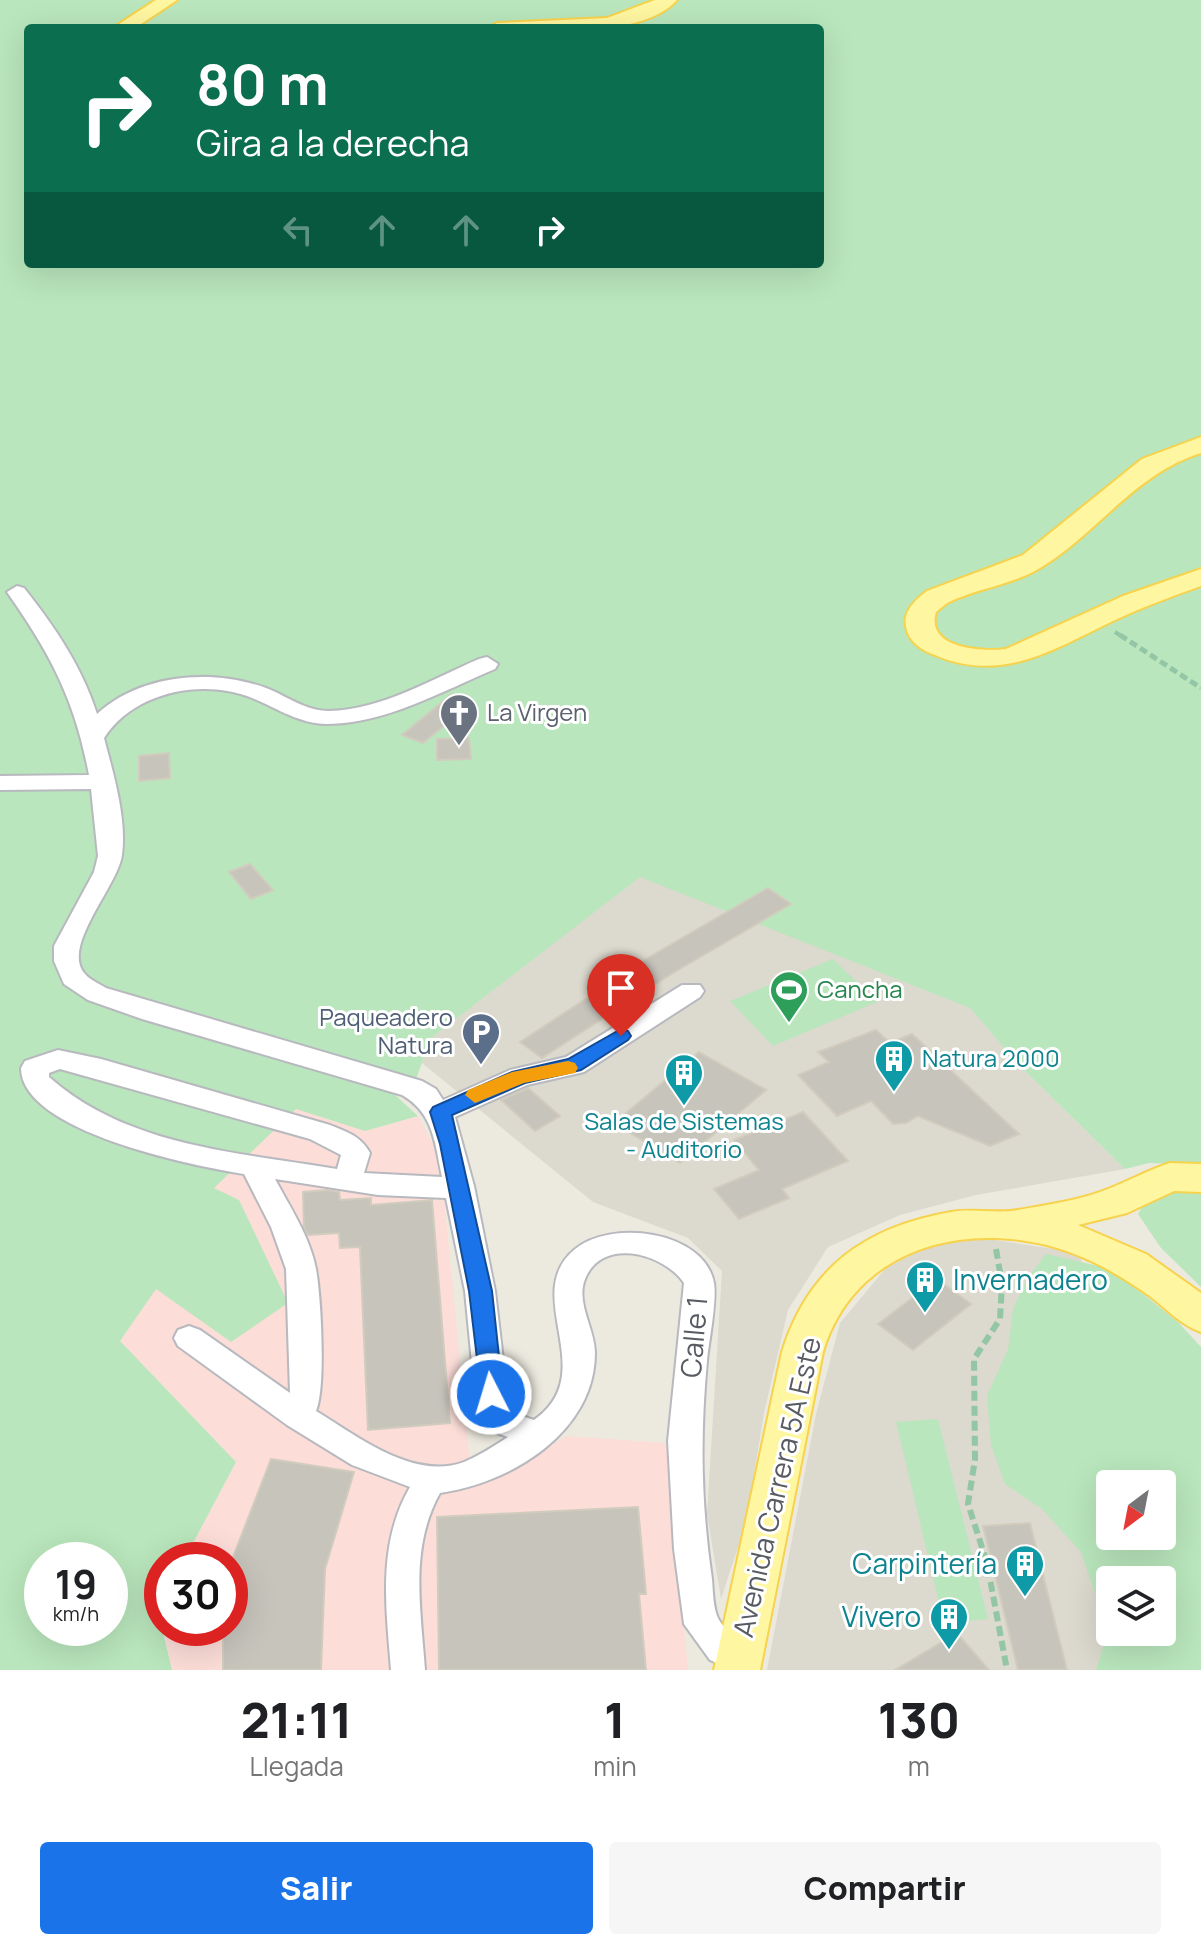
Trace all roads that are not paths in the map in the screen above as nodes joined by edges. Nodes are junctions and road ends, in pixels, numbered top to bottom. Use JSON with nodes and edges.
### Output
{"nodes":[{"id":1,"x":168,"y":0,"type":"edge"},
{"id":2,"x":668,"y":0,"type":"edge"},
{"id":3,"x":129,"y":24,"type":"edge"},
{"id":4,"x":578,"y":24,"type":"edge"},
{"id":5,"x":1201,"y":445,"type":"edge"},
{"id":6,"x":1201,"y":577,"type":"edge"},
{"id":7,"x":17,"y":592,"type":"dead end"},
{"id":8,"x":487,"y":664,"type":"dead end"},
{"id":9,"x":94,"y":736,"type":"junction"},
{"id":10,"x":101,"y":782,"type":"junction"},
{"id":11,"x":0,"y":783,"type":"edge"},
{"id":12,"x":691,"y":991,"type":"dead end"},
{"id":13,"x":440,"y":1112,"type":"junction"},
{"id":14,"x":253,"y":1164,"type":"junction"},
{"id":15,"x":1201,"y":1178,"type":"edge"},
{"id":16,"x":347,"y":1181,"type":"junction"},
{"id":17,"x":460,"y":1186,"type":"junction"},
{"id":18,"x":1113,"y":1203,"type":"junction"},
{"id":19,"x":998,"y":1223,"type":"junction"},
{"id":20,"x":1136,"y":1264,"type":"junction"},
{"id":21,"x":1201,"y":1316,"type":"edge"},
{"id":22,"x":189,"y":1338,"type":"dead end"},
{"id":23,"x":298,"y":1416,"type":"junction"},
{"id":24,"x":535,"y":1434,"type":"junction"},
{"id":25,"x":430,"y":1481,"type":"junction"},
{"id":26,"x":738,"y":1663,"type":"edge"},
{"id":27,"x":408,"y":1670,"type":"edge"}],
"edges":[{"from":1,"to":3,"type":"main road"},
{"from":2,"to":4,"type":"main road"},
{"from":5,"to":6,"type":"main road"},
{"from":7,"to":9,"type":"street"},
{"from":8,"to":9,"type":"street"},
{"from":9,"to":10,"type":"street"},
{"from":10,"to":11,"type":"street"},
{"from":10,"to":13,"type":"street"},
{"from":12,"to":13,"type":"street"},
{"from":13,"to":17,"type":"street"},
{"from":14,"to":16,"type":"street"},
{"from":14,"to":16,"type":"street"},
{"from":14,"to":23,"type":"street"},
{"from":15,"to":18,"type":"main road"},
{"from":16,"to":17,"type":"street"},
{"from":17,"to":24,"type":"street"},
{"from":18,"to":19,"type":"main road"},
{"from":18,"to":20,"type":"main road"},
{"from":19,"to":20,"type":"main road","name":"Avenida Carrera 5A Este"},
{"from":19,"to":26,"type":"main road","name":"Avenida Carrera 5A Este"},
{"from":20,"to":21,"type":"main road","name":"Avenida Carrera 5A Este"},
{"from":22,"to":23,"type":"street"},
{"from":23,"to":25,"type":"street"},
{"from":24,"to":25,"type":"street","name":"Calle 1"},
{"from":24,"to":26,"type":"street","name":"Calle 1"},
{"from":25,"to":27,"type":"street"}]}
